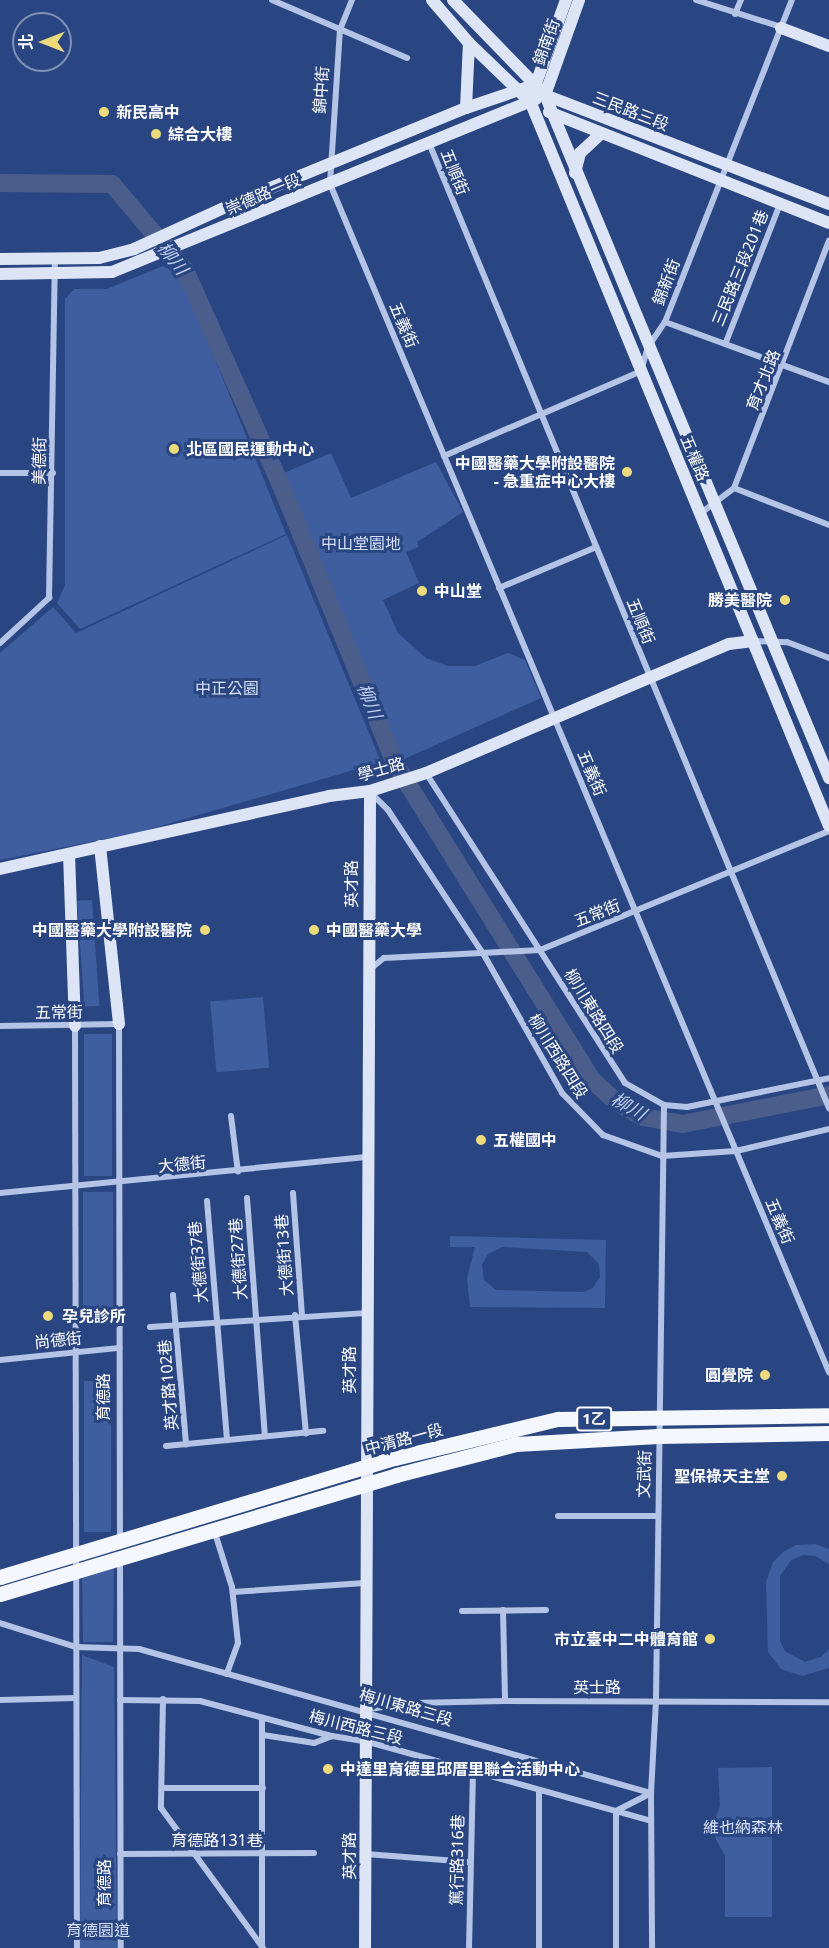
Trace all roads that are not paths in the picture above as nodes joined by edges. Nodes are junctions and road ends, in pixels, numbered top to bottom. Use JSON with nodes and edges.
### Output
{"nodes":[{"id":1,"x":272,"y":0,"type":"edge"},
{"id":2,"x":352,"y":0,"type":"edge"},
{"id":3,"x":432,"y":0,"type":"edge"},
{"id":4,"x":453,"y":0,"type":"edge"},
{"id":5,"x":566,"y":0,"type":"edge"},
{"id":6,"x":579,"y":0,"type":"edge"},
{"id":7,"x":696,"y":0,"type":"edge"},
{"id":8,"x":741,"y":0,"type":"edge"},
{"id":9,"x":792,"y":0,"type":"edge"},
{"id":10,"x":735,"y":14,"type":"junction"},
{"id":11,"x":340,"y":28,"type":"junction"},
{"id":12,"x":782,"y":28,"type":"junction"},
{"id":13,"x":469,"y":43,"type":"junction"},
{"id":14,"x":829,"y":46,"type":"edge"},
{"id":15,"x":407,"y":58,"type":"dead end"},
{"id":16,"x":534,"y":86,"type":"junction"},
{"id":17,"x":518,"y":90,"type":"junction"},
{"id":18,"x":545,"y":95,"type":"junction"},
{"id":19,"x":530,"y":101,"type":"junction"},
{"id":20,"x":466,"y":108,"type":"junction"},
{"id":21,"x":551,"y":114,"type":"junction"},
{"id":22,"x":599,"y":135,"type":"junction"},
{"id":23,"x":429,"y":143,"type":"junction"},
{"id":24,"x":725,"y":165,"type":"junction"},
{"id":25,"x":330,"y":166,"type":"junction"},
{"id":26,"x":575,"y":173,"type":"junction"},
{"id":27,"x":718,"y":183,"type":"junction"},
{"id":28,"x":330,"y":184,"type":"junction"},
{"id":29,"x":780,"y":204,"type":"junction"},
{"id":30,"x":829,"y":204,"type":"edge"},
{"id":31,"x":829,"y":224,"type":"edge"},
{"id":32,"x":829,"y":241,"type":"edge"},
{"id":33,"x":0,"y":259,"type":"edge"},
{"id":34,"x":55,"y":259,"type":"junction"},
{"id":35,"x":0,"y":274,"type":"edge"},
{"id":36,"x":55,"y":274,"type":"junction"},
{"id":37,"x":665,"y":322,"type":"junction"},
{"id":38,"x":726,"y":342,"type":"junction"},
{"id":39,"x":648,"y":347,"type":"junction"},
{"id":40,"x":783,"y":364,"type":"junction"},
{"id":41,"x":641,"y":371,"type":"junction"},
{"id":42,"x":829,"y":382,"type":"edge"},
{"id":43,"x":541,"y":414,"type":"junction"},
{"id":44,"x":444,"y":456,"type":"junction"},
{"id":45,"x":0,"y":473,"type":"edge"},
{"id":46,"x":52,"y":473,"type":"junction"},
{"id":47,"x":734,"y":488,"type":"junction"},
{"id":48,"x":714,"y":503,"type":"junction"},
{"id":49,"x":700,"y":513,"type":"junction"},
{"id":50,"x":829,"y":525,"type":"edge"},
{"id":51,"x":596,"y":547,"type":"junction"},
{"id":52,"x":500,"y":588,"type":"junction"},
{"id":53,"x":771,"y":639,"type":"junction"},
{"id":54,"x":753,"y":641,"type":"junction"},
{"id":55,"x":0,"y":643,"type":"edge"},
{"id":56,"x":829,"y":658,"type":"edge"},
{"id":57,"x":650,"y":678,"type":"junction"},
{"id":58,"x":555,"y":719,"type":"junction"},
{"id":59,"x":420,"y":775,"type":"junction"},
{"id":60,"x":829,"y":778,"type":"edge"},
{"id":61,"x":370,"y":791,"type":"junction"},
{"id":62,"x":829,"y":826,"type":"edge"},
{"id":63,"x":829,"y":831,"type":"edge"},
{"id":64,"x":100,"y":846,"type":"junction"},
{"id":65,"x":69,"y":854,"type":"junction"},
{"id":66,"x":0,"y":869,"type":"edge"},
{"id":67,"x":730,"y":871,"type":"junction"},
{"id":68,"x":635,"y":912,"type":"junction"},
{"id":69,"x":540,"y":950,"type":"junction"},
{"id":70,"x":484,"y":956,"type":"junction"},
{"id":71,"x":367,"y":973,"type":"junction"},
{"id":72,"x":119,"y":1024,"type":"junction"},
{"id":73,"x":0,"y":1026,"type":"edge"},
{"id":74,"x":75,"y":1026,"type":"junction"},
{"id":75,"x":829,"y":1078,"type":"edge"},
{"id":76,"x":818,"y":1081,"type":"junction"},
{"id":77,"x":715,"y":1103,"type":"junction"},
{"id":78,"x":664,"y":1105,"type":"junction"},
{"id":79,"x":829,"y":1108,"type":"edge"},
{"id":80,"x":231,"y":1116,"type":"dead end"},
{"id":81,"x":829,"y":1129,"type":"edge"},
{"id":82,"x":735,"y":1148,"type":"junction"},
{"id":83,"x":662,"y":1156,"type":"junction"},
{"id":84,"x":366,"y":1157,"type":"junction"},
{"id":85,"x":238,"y":1172,"type":"junction"},
{"id":86,"x":119,"y":1183,"type":"junction"},
{"id":87,"x":75,"y":1187,"type":"junction"},
{"id":88,"x":0,"y":1193,"type":"edge"},
{"id":89,"x":293,"y":1193,"type":"dead end"},
{"id":90,"x":246,"y":1197,"type":"dead end"},
{"id":91,"x":207,"y":1201,"type":"dead end"},
{"id":92,"x":173,"y":1295,"type":"dead end"},
{"id":93,"x":365,"y":1313,"type":"junction"},
{"id":94,"x":299,"y":1315,"type":"junction"},
{"id":95,"x":256,"y":1318,"type":"junction"},
{"id":96,"x":217,"y":1321,"type":"junction"},
{"id":97,"x":176,"y":1324,"type":"junction"},
{"id":98,"x":150,"y":1327,"type":"dead end"},
{"id":99,"x":119,"y":1348,"type":"junction"},
{"id":100,"x":75,"y":1352,"type":"junction"},
{"id":101,"x":0,"y":1360,"type":"edge"},
{"id":102,"x":829,"y":1372,"type":"edge"},
{"id":103,"x":829,"y":1415,"type":"edge"},
{"id":104,"x":658,"y":1418,"type":"junction"},
{"id":105,"x":323,"y":1431,"type":"dead end"},
{"id":106,"x":306,"y":1432,"type":"junction"},
{"id":107,"x":829,"y":1433,"type":"edge"},
{"id":108,"x":265,"y":1436,"type":"junction"},
{"id":109,"x":658,"y":1436,"type":"junction"},
{"id":110,"x":227,"y":1440,"type":"junction"},
{"id":111,"x":186,"y":1444,"type":"junction"},
{"id":112,"x":166,"y":1446,"type":"dead end"},
{"id":113,"x":365,"y":1468,"type":"junction"},
{"id":114,"x":365,"y":1485,"type":"junction"},
{"id":115,"x":558,"y":1516,"type":"dead end"},
{"id":116,"x":656,"y":1516,"type":"junction"},
{"id":117,"x":214,"y":1530,"type":"junction"},
{"id":118,"x":120,"y":1541,"type":"junction"},
{"id":119,"x":76,"y":1554,"type":"junction"},
{"id":120,"x":120,"y":1558,"type":"junction"},
{"id":121,"x":76,"y":1572,"type":"junction"},
{"id":122,"x":0,"y":1577,"type":"edge"},
{"id":123,"x":365,"y":1583,"type":"junction"},
{"id":124,"x":232,"y":1592,"type":"junction"},
{"id":125,"x":0,"y":1594,"type":"edge"},
{"id":126,"x":503,"y":1610,"type":"junction"},
{"id":127,"x":546,"y":1610,"type":"dead end"},
{"id":128,"x":462,"y":1611,"type":"dead end"},
{"id":129,"x":0,"y":1623,"type":"edge"},
{"id":130,"x":76,"y":1647,"type":"junction"},
{"id":131,"x":120,"y":1649,"type":"junction"},
{"id":132,"x":227,"y":1674,"type":"junction"},
{"id":133,"x":76,"y":1698,"type":"junction"},
{"id":134,"x":163,"y":1699,"type":"junction"},
{"id":135,"x":0,"y":1700,"type":"edge"},
{"id":136,"x":120,"y":1700,"type":"junction"},
{"id":137,"x":656,"y":1700,"type":"junction"},
{"id":138,"x":505,"y":1701,"type":"junction"},
{"id":139,"x":829,"y":1702,"type":"edge"},
{"id":140,"x":365,"y":1710,"type":"junction"},
{"id":141,"x":262,"y":1718,"type":"junction"},
{"id":142,"x":263,"y":1735,"type":"junction"},
{"id":143,"x":332,"y":1736,"type":"junction"},
{"id":144,"x":365,"y":1740,"type":"junction"},
{"id":145,"x":473,"y":1773,"type":"junction"},
{"id":146,"x":162,"y":1788,"type":"junction"},
{"id":147,"x":263,"y":1788,"type":"junction"},
{"id":148,"x":539,"y":1791,"type":"junction"},
{"id":149,"x":651,"y":1792,"type":"junction"},
{"id":150,"x":616,"y":1811,"type":"junction"},
{"id":151,"x":651,"y":1821,"type":"junction"},
{"id":152,"x":262,"y":1853,"type":"junction"},
{"id":153,"x":314,"y":1853,"type":"dead end"},
{"id":154,"x":120,"y":1854,"type":"junction"},
{"id":155,"x":192,"y":1854,"type":"junction"},
{"id":156,"x":365,"y":1854,"type":"junction"},
{"id":157,"x":470,"y":1862,"type":"junction"},
{"id":158,"x":77,"y":1948,"type":"edge"},
{"id":159,"x":121,"y":1948,"type":"edge"},
{"id":160,"x":262,"y":1948,"type":"edge"},
{"id":161,"x":365,"y":1948,"type":"edge"},
{"id":162,"x":469,"y":1948,"type":"edge"},
{"id":163,"x":539,"y":1948,"type":"edge"},
{"id":164,"x":616,"y":1948,"type":"edge"},
{"id":165,"x":652,"y":1948,"type":"edge"}],
"edges":[{"from":1,"to":11,"type":"street"},
{"from":2,"to":11,"type":"street","name":"錦中街"},
{"from":3,"to":13,"type":"main road"},
{"from":4,"to":16,"type":"main road","name":"三民路三段"},
{"from":5,"to":16,"type":"main road","name":"錦南街"},
{"from":6,"to":18,"type":"main road","name":"錦南街"},
{"from":7,"to":10,"type":"street"},
{"from":8,"to":10,"type":"street"},
{"from":9,"to":12,"type":"street","name":"錦新街"},
{"from":10,"to":12,"type":"street"},
{"from":11,"to":15,"type":"street"},
{"from":11,"to":25,"type":"street","name":"錦中街"},
{"from":12,"to":14,"type":"main road"},
{"from":12,"to":24,"type":"street","name":"錦新街"},
{"from":13,"to":17,"type":"main road"},
{"from":13,"to":20,"type":"main road"},
{"from":16,"to":17,"type":"main road","name":"崇德路一段"},
{"from":16,"to":18,"type":"main road","name":"三民路三段"},
{"from":16,"to":19,"type":"main road","name":"錦南街"},
{"from":17,"to":19,"type":"main road"},
{"from":17,"to":20,"type":"main road","name":"崇德路一段"},
{"from":18,"to":19,"type":"main road","name":"崇德路一段"},
{"from":18,"to":21,"type":"main road","name":"五權路"},
{"from":18,"to":24,"type":"main road","name":"三民路三段"},
{"from":19,"to":21,"type":"main road","name":"三民路三段"},
{"from":19,"to":23,"type":"main road","name":"崇德路一段"},
{"from":19,"to":41,"type":"main road","name":"五權路"},
{"from":20,"to":25,"type":"main road","name":"崇德路一段"},
{"from":21,"to":22,"type":"main road","name":"三民路三段"},
{"from":21,"to":26,"type":"main road","name":"五權路"},
{"from":22,"to":26,"type":"main road"},
{"from":22,"to":27,"type":"main road","name":"三民路三段"},
{"from":23,"to":28,"type":"main road","name":"崇德路一段"},
{"from":23,"to":43,"type":"street","name":"五順街"},
{"from":24,"to":27,"type":"street","name":"錦新街"},
{"from":24,"to":30,"type":"main road","name":"三民路三段"},
{"from":25,"to":28,"type":"street","name":"錦中街"},
{"from":25,"to":34,"type":"main road","name":"崇德路一段"},
{"from":26,"to":39,"type":"main road","name":"五權路"},
{"from":27,"to":29,"type":"main road","name":"三民路三段"},
{"from":27,"to":37,"type":"street","name":"錦新街"},
{"from":28,"to":36,"type":"main road","name":"崇德路一段"},
{"from":28,"to":44,"type":"street","name":"五義街"},
{"from":29,"to":31,"type":"main road","name":"三民路三段"},
{"from":29,"to":38,"type":"street","name":"三民路三段201巷"},
{"from":32,"to":40,"type":"street","name":"育才北路"},
{"from":33,"to":34,"type":"main road","name":"崇德路一段"},
{"from":34,"to":36,"type":"street","name":"美德街"},
{"from":35,"to":36,"type":"main road","name":"崇德路一段"},
{"from":36,"to":46,"type":"street","name":"美德街"},
{"from":37,"to":38,"type":"street"},
{"from":37,"to":39,"type":"street","name":"錦新街"},
{"from":38,"to":40,"type":"street"},
{"from":39,"to":41,"type":"street","name":"錦新街"},
{"from":39,"to":48,"type":"main road","name":"五權路"},
{"from":40,"to":42,"type":"street"},
{"from":40,"to":47,"type":"street","name":"育才北路"},
{"from":41,"to":43,"type":"street"},
{"from":41,"to":49,"type":"main road","name":"五權路"},
{"from":43,"to":44,"type":"street"},
{"from":43,"to":51,"type":"street","name":"五順街"},
{"from":44,"to":52,"type":"street","name":"五義街"},
{"from":45,"to":46,"type":"street"},
{"from":46,"to":55,"type":"street","name":"美德街"},
{"from":47,"to":48,"type":"street"},
{"from":47,"to":50,"type":"street"},
{"from":48,"to":49,"type":"street"},
{"from":48,"to":53,"type":"main road","name":"五權路"},
{"from":49,"to":54,"type":"main road","name":"五權路"},
{"from":51,"to":52,"type":"street"},
{"from":51,"to":57,"type":"street","name":"五順街"},
{"from":52,"to":58,"type":"street","name":"五義街"},
{"from":53,"to":54,"type":"street"},
{"from":53,"to":56,"type":"street"},
{"from":53,"to":60,"type":"main road","name":"五權路"},
{"from":54,"to":57,"type":"main road","name":"學士路"},
{"from":54,"to":62,"type":"main road","name":"五權路"},
{"from":57,"to":58,"type":"main road","name":"學士路"},
{"from":57,"to":67,"type":"street","name":"五順街"},
{"from":58,"to":59,"type":"main road","name":"學士路"},
{"from":58,"to":68,"type":"street","name":"五義街"},
{"from":59,"to":61,"type":"main road","name":"學士路"},
{"from":59,"to":69,"type":"street","name":"柳川東路四段"},
{"from":61,"to":64,"type":"main road","name":"學士路"},
{"from":61,"to":70,"type":"street","name":"柳川西路四段"},
{"from":61,"to":71,"type":"main road","name":"英才路"},
{"from":63,"to":67,"type":"street","name":"五常街"},
{"from":64,"to":65,"type":"main road","name":"學士路"},
{"from":64,"to":72,"type":"main road","name":"育德路"},
{"from":65,"to":66,"type":"main road","name":"學士路"},
{"from":65,"to":74,"type":"main road","name":"育德路"},
{"from":67,"to":68,"type":"street","name":"五常街"},
{"from":67,"to":76,"type":"street","name":"五順街"},
{"from":68,"to":69,"type":"street","name":"五常街"},
{"from":68,"to":77,"type":"street","name":"五義街"},
{"from":69,"to":70,"type":"street","name":"五常街"},
{"from":69,"to":78,"type":"street","name":"柳川東路四段"},
{"from":70,"to":71,"type":"street","name":"五常街"},
{"from":70,"to":83,"type":"street","name":"柳川西路四段"},
{"from":71,"to":84,"type":"main road","name":"英才路"},
{"from":72,"to":74,"type":"street","name":"五常街"},
{"from":72,"to":86,"type":"street","name":"育德路"},
{"from":73,"to":74,"type":"street","name":"五常街"},
{"from":74,"to":87,"type":"street","name":"育德路"},
{"from":75,"to":76,"type":"street"},
{"from":76,"to":77,"type":"street"},
{"from":76,"to":79,"type":"street","name":"五順街"},
{"from":77,"to":78,"type":"street"},
{"from":77,"to":82,"type":"street","name":"五義街"},
{"from":78,"to":83,"type":"street","name":"文武街"},
{"from":80,"to":85,"type":"street"},
{"from":81,"to":82,"type":"street","name":"柳川西路四段"},
{"from":82,"to":83,"type":"street","name":"柳川西路四段"},
{"from":82,"to":102,"type":"street","name":"五義街"},
{"from":83,"to":104,"type":"street","name":"文武街"},
{"from":84,"to":85,"type":"street","name":"大德街"},
{"from":84,"to":93,"type":"main road","name":"英才路"},
{"from":85,"to":86,"type":"street","name":"大德街"},
{"from":86,"to":87,"type":"street","name":"大德街"},
{"from":86,"to":99,"type":"street","name":"育德路"},
{"from":87,"to":88,"type":"street","name":"大德街"},
{"from":87,"to":100,"type":"street","name":"育德路"},
{"from":89,"to":94,"type":"street","name":"大德街13巷"},
{"from":90,"to":95,"type":"street","name":"大德街27巷"},
{"from":91,"to":96,"type":"street","name":"大德街37巷"},
{"from":92,"to":97,"type":"street","name":"英才路102巷"},
{"from":93,"to":94,"type":"street","name":"英才路102巷"},
{"from":93,"to":113,"type":"main road","name":"英才路"},
{"from":94,"to":95,"type":"street","name":"英才路102巷"},
{"from":94,"to":106,"type":"street"},
{"from":95,"to":96,"type":"street","name":"英才路102巷"},
{"from":95,"to":108,"type":"street"},
{"from":96,"to":97,"type":"street","name":"英才路102巷"},
{"from":96,"to":110,"type":"street"},
{"from":97,"to":98,"type":"street","name":"英才路102巷"},
{"from":97,"to":111,"type":"street","name":"英才路102巷"},
{"from":99,"to":100,"type":"street","name":"尚德街"},
{"from":99,"to":118,"type":"street","name":"育德路"},
{"from":100,"to":101,"type":"street","name":"尚德街"},
{"from":100,"to":119,"type":"street","name":"育德路"},
{"from":103,"to":104,"type":"main road","name":"中清路一段","number":"1乙"},
{"from":104,"to":109,"type":"street","name":"文武街"},
{"from":104,"to":113,"type":"main road","name":"中清路一段","number":"1乙"},
{"from":105,"to":106,"type":"street","name":"英才路102巷"},
{"from":106,"to":108,"type":"street","name":"英才路102巷"},
{"from":107,"to":109,"type":"main road","name":"中清路一段","number":"1乙"},
{"from":108,"to":110,"type":"street","name":"英才路102巷"},
{"from":109,"to":114,"type":"main road","name":"中清路一段","number":"1乙"},
{"from":109,"to":116,"type":"street","name":"文武街"},
{"from":110,"to":111,"type":"street","name":"英才路102巷"},
{"from":111,"to":112,"type":"street","name":"英才路102巷"},
{"from":113,"to":114,"type":"main road","name":"英才路"},
{"from":113,"to":118,"type":"main road","name":"中清路一段","number":"1乙"},
{"from":114,"to":117,"type":"main road","name":"中清路一段","number":"1乙"},
{"from":114,"to":123,"type":"main road","name":"英才路"},
{"from":115,"to":116,"type":"street"},
{"from":116,"to":137,"type":"street","name":"文武街"},
{"from":117,"to":120,"type":"main road","name":"中清路一段","number":"1乙"},
{"from":117,"to":124,"type":"street"},
{"from":118,"to":119,"type":"main road","name":"中清路一段","number":"1乙"},
{"from":118,"to":120,"type":"street","name":"育德路"},
{"from":119,"to":121,"type":"street","name":"育德路"},
{"from":119,"to":122,"type":"main road","name":"中清路一段","number":"1乙"},
{"from":120,"to":121,"type":"main road","name":"中清路一段","number":"1乙"},
{"from":120,"to":131,"type":"street","name":"育德路"},
{"from":121,"to":125,"type":"main road","name":"中清路一段","number":"1乙"},
{"from":121,"to":130,"type":"street","name":"育德路"},
{"from":123,"to":124,"type":"street"},
{"from":123,"to":140,"type":"main road","name":"英才路"},
{"from":124,"to":132,"type":"street"},
{"from":126,"to":127,"type":"street"},
{"from":126,"to":128,"type":"street"},
{"from":126,"to":138,"type":"street"},
{"from":129,"to":130,"type":"street","name":"梅川東路三段"},
{"from":130,"to":131,"type":"street","name":"梅川東路三段"},
{"from":130,"to":133,"type":"street","name":"育德路"},
{"from":131,"to":132,"type":"street","name":"梅川東路三段"},
{"from":131,"to":136,"type":"street","name":"育德路"},
{"from":132,"to":140,"type":"street","name":"梅川東路三段"},
{"from":133,"to":135,"type":"street"},
{"from":133,"to":158,"type":"street","name":"育德路"},
{"from":134,"to":136,"type":"street","name":"梅川西路三段"},
{"from":134,"to":141,"type":"street","name":"梅川西路三段"},
{"from":134,"to":146,"type":"street"},
{"from":136,"to":154,"type":"street","name":"育德路"},
{"from":137,"to":138,"type":"street","name":"英士路"},
{"from":137,"to":139,"type":"street","name":"英士路"},
{"from":137,"to":149,"type":"street","name":"文武街"},
{"from":138,"to":140,"type":"street","name":"英士路"},
{"from":140,"to":144,"type":"main road","name":"英才路"},
{"from":140,"to":149,"type":"street","name":"梅川東路三段"},
{"from":141,"to":142,"type":"street"},
{"from":141,"to":143,"type":"street","name":"梅川西路三段"},
{"from":142,"to":143,"type":"street"},
{"from":142,"to":147,"type":"street"},
{"from":143,"to":144,"type":"street","name":"梅川西路三段"},
{"from":144,"to":145,"type":"street","name":"梅川西路三段"},
{"from":144,"to":156,"type":"main road","name":"英才路"},
{"from":145,"to":148,"type":"street","name":"梅川西路三段"},
{"from":145,"to":157,"type":"street","name":"篤行路316巷"},
{"from":146,"to":147,"type":"street"},
{"from":146,"to":155,"type":"street"},
{"from":147,"to":152,"type":"street"},
{"from":148,"to":150,"type":"street","name":"梅川西路三段"},
{"from":148,"to":163,"type":"street"},
{"from":149,"to":150,"type":"street"},
{"from":149,"to":151,"type":"street"},
{"from":150,"to":151,"type":"street","name":"梅川西路三段"},
{"from":150,"to":164,"type":"street"},
{"from":151,"to":165,"type":"street"},
{"from":152,"to":153,"type":"street","name":"育德路131巷"},
{"from":152,"to":155,"type":"street","name":"育德路131巷"},
{"from":152,"to":160,"type":"street"},
{"from":154,"to":155,"type":"street","name":"育德路131巷"},
{"from":154,"to":159,"type":"street","name":"育德路"},
{"from":155,"to":160,"type":"street"},
{"from":156,"to":157,"type":"street"},
{"from":156,"to":161,"type":"main road","name":"英才路"},
{"from":157,"to":162,"type":"street","name":"篤行路316巷"}]}
